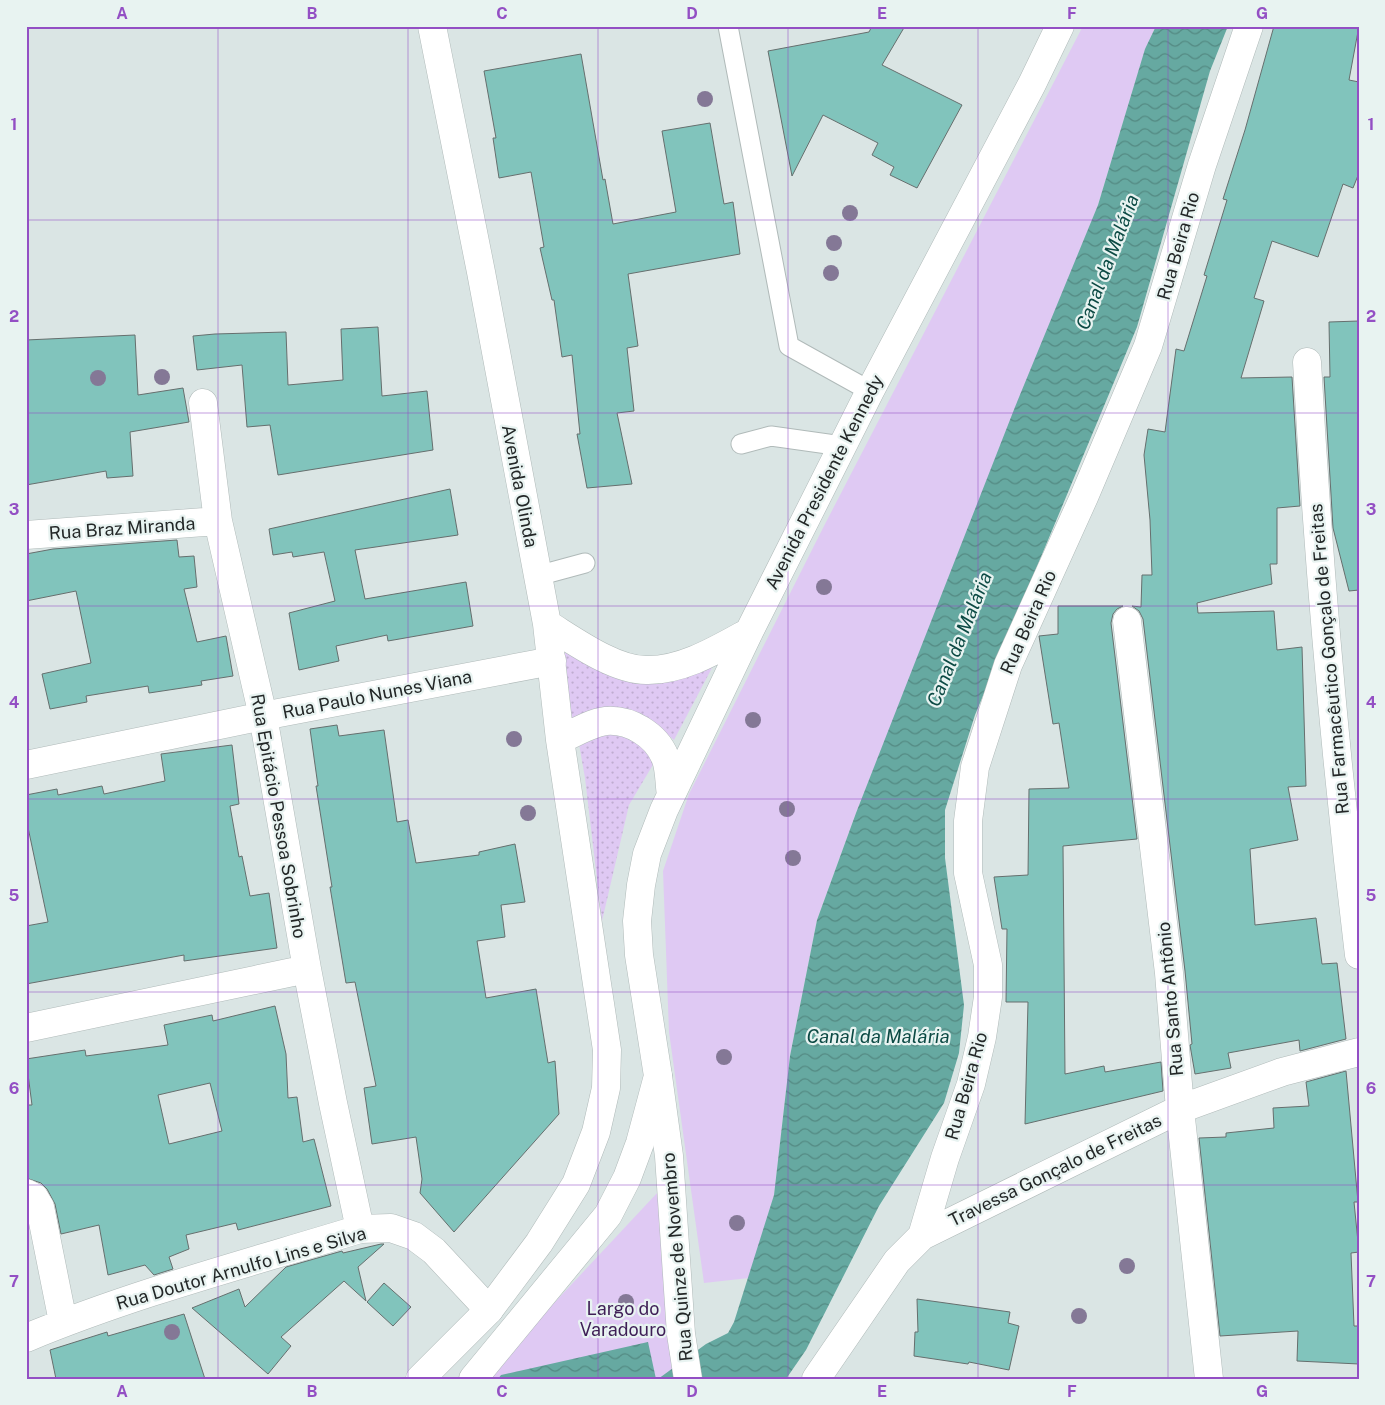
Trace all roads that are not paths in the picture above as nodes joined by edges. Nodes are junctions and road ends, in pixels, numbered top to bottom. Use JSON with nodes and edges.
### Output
{"nodes":[{"id":1,"x":432,"y":26,"type":"edge"},
{"id":2,"x":728,"y":26,"type":"edge"},
{"id":3,"x":1060,"y":26,"type":"edge"},
{"id":4,"x":1249,"y":26,"type":"edge"},
{"id":5,"x":1308,"y":362,"type":"dead end"},
{"id":6,"x":870,"y":391,"type":"junction"},
{"id":7,"x":203,"y":403,"type":"dead end"},
{"id":8,"x":741,"y":444,"type":"dead end"},
{"id":9,"x":842,"y":446,"type":"junction"},
{"id":10,"x":218,"y":521,"type":"junction"},
{"id":11,"x":26,"y":535,"type":"edge"},
{"id":12,"x":585,"y":563,"type":"dead end"},
{"id":13,"x":537,"y":576,"type":"junction"},
{"id":14,"x":1127,"y":621,"type":"dead end"},
{"id":15,"x":547,"y":624,"type":"junction"},
{"id":16,"x":749,"y":632,"type":"junction"},
{"id":17,"x":552,"y":661,"type":"junction"},
{"id":18,"x":263,"y":716,"type":"junction"},
{"id":19,"x":560,"y":740,"type":"junction"},
{"id":20,"x":26,"y":765,"type":"edge"},
{"id":21,"x":671,"y":795,"type":"junction"},
{"id":22,"x":638,"y":954,"type":"joint"},
{"id":23,"x":1359,"y":955,"type":"edge"},
{"id":24,"x":307,"y":969,"type":"junction"},
{"id":25,"x":26,"y":1028,"type":"edge"},
{"id":26,"x":1359,"y":1052,"type":"edge"},
{"id":27,"x":658,"y":1076,"type":"junction"},
{"id":28,"x":1180,"y":1109,"type":"junction"},
{"id":29,"x":26,"y":1193,"type":"edge"},
{"id":30,"x":360,"y":1229,"type":"junction"},
{"id":31,"x":922,"y":1236,"type":"junction"},
{"id":32,"x":489,"y":1310,"type":"junction"},
{"id":33,"x":63,"y":1322,"type":"junction"},
{"id":34,"x":26,"y":1338,"type":"edge"},
{"id":35,"x":477,"y":1375,"type":"edge"},
{"id":36,"x":420,"y":1379,"type":"edge"},
{"id":37,"x":688,"y":1379,"type":"edge"},
{"id":38,"x":816,"y":1379,"type":"edge"},
{"id":39,"x":1209,"y":1379,"type":"edge"}],
"edges":[{"from":1,"to":13,"type":"street","name":"Avenida Olinda"},
{"from":2,"to":6,"type":"lane"},
{"from":3,"to":6,"type":"street","name":"Avenida Presidente Kennedy"},
{"from":4,"to":31,"type":"street","name":"Rua Beira Rio"},
{"from":5,"to":23,"type":"street","name":"Rua Farmacêutico Gonçalo de Freitas"},
{"from":6,"to":9,"type":"street","name":"Avenida Presidente Kennedy"},
{"from":7,"to":10,"type":"street","name":"Rua Epitácio Pessoa Sobrinho"},
{"from":8,"to":9,"type":"lane"},
{"from":9,"to":16,"type":"street","name":"Avenida Presidente Kennedy"},
{"from":10,"to":11,"type":"street","name":"Rua Braz Miranda"},
{"from":10,"to":18,"type":"street","name":"Rua Epitácio Pessoa Sobrinho"},
{"from":12,"to":13,"type":"lane"},
{"from":13,"to":15,"type":"street","name":"Avenida Olinda"},
{"from":14,"to":28,"type":"street","name":"Rua Santo Antônio"},
{"from":15,"to":16,"type":"street"},
{"from":15,"to":17,"type":"street","name":"Avenida Olinda"},
{"from":16,"to":21,"type":"street","name":"Avenida Presidente Kennedy"},
{"from":17,"to":18,"type":"street","name":"Rua Paulo Nunes Viana"},
{"from":17,"to":19,"type":"street","name":"Avenida Olinda"},
{"from":18,"to":20,"type":"street","name":"Rua Paulo Nunes Viana"},
{"from":18,"to":24,"type":"street","name":"Rua Epitácio Pessoa Sobrinho"},
{"from":19,"to":21,"type":"street"},
{"from":19,"to":32,"type":"street","name":"Avenida Olinda"},
{"from":21,"to":22,"type":"street","name":"Avenida Presidente Kennedy"},
{"from":22,"to":27,"type":"street","name":"Rua Quinze de Novembro"},
{"from":24,"to":25,"type":"street"},
{"from":24,"to":30,"type":"street","name":"Rua Epitácio Pessoa Sobrinho"},
{"from":26,"to":28,"type":"street","name":"Travessa Gonçalo de Freitas"},
{"from":27,"to":35,"type":"street"},
{"from":27,"to":37,"type":"street","name":"Rua Quinze de Novembro"},
{"from":28,"to":31,"type":"street","name":"Travessa Gonçalo de Freitas"},
{"from":28,"to":39,"type":"street","name":"Rua Santo Antônio"},
{"from":29,"to":33,"type":"street"},
{"from":30,"to":32,"type":"street","name":"Rua Doutor Arnulfo Lins e Silva"},
{"from":30,"to":33,"type":"street","name":"Rua Doutor Arnulfo Lins e Silva"},
{"from":31,"to":38,"type":"street","name":"Travessa Gonçalo de Freitas"},
{"from":32,"to":36,"type":"street","name":"Avenida Olinda"},
{"from":33,"to":34,"type":"street","name":"Rua Doutor Arnulfo Lins e Silva"}]}
